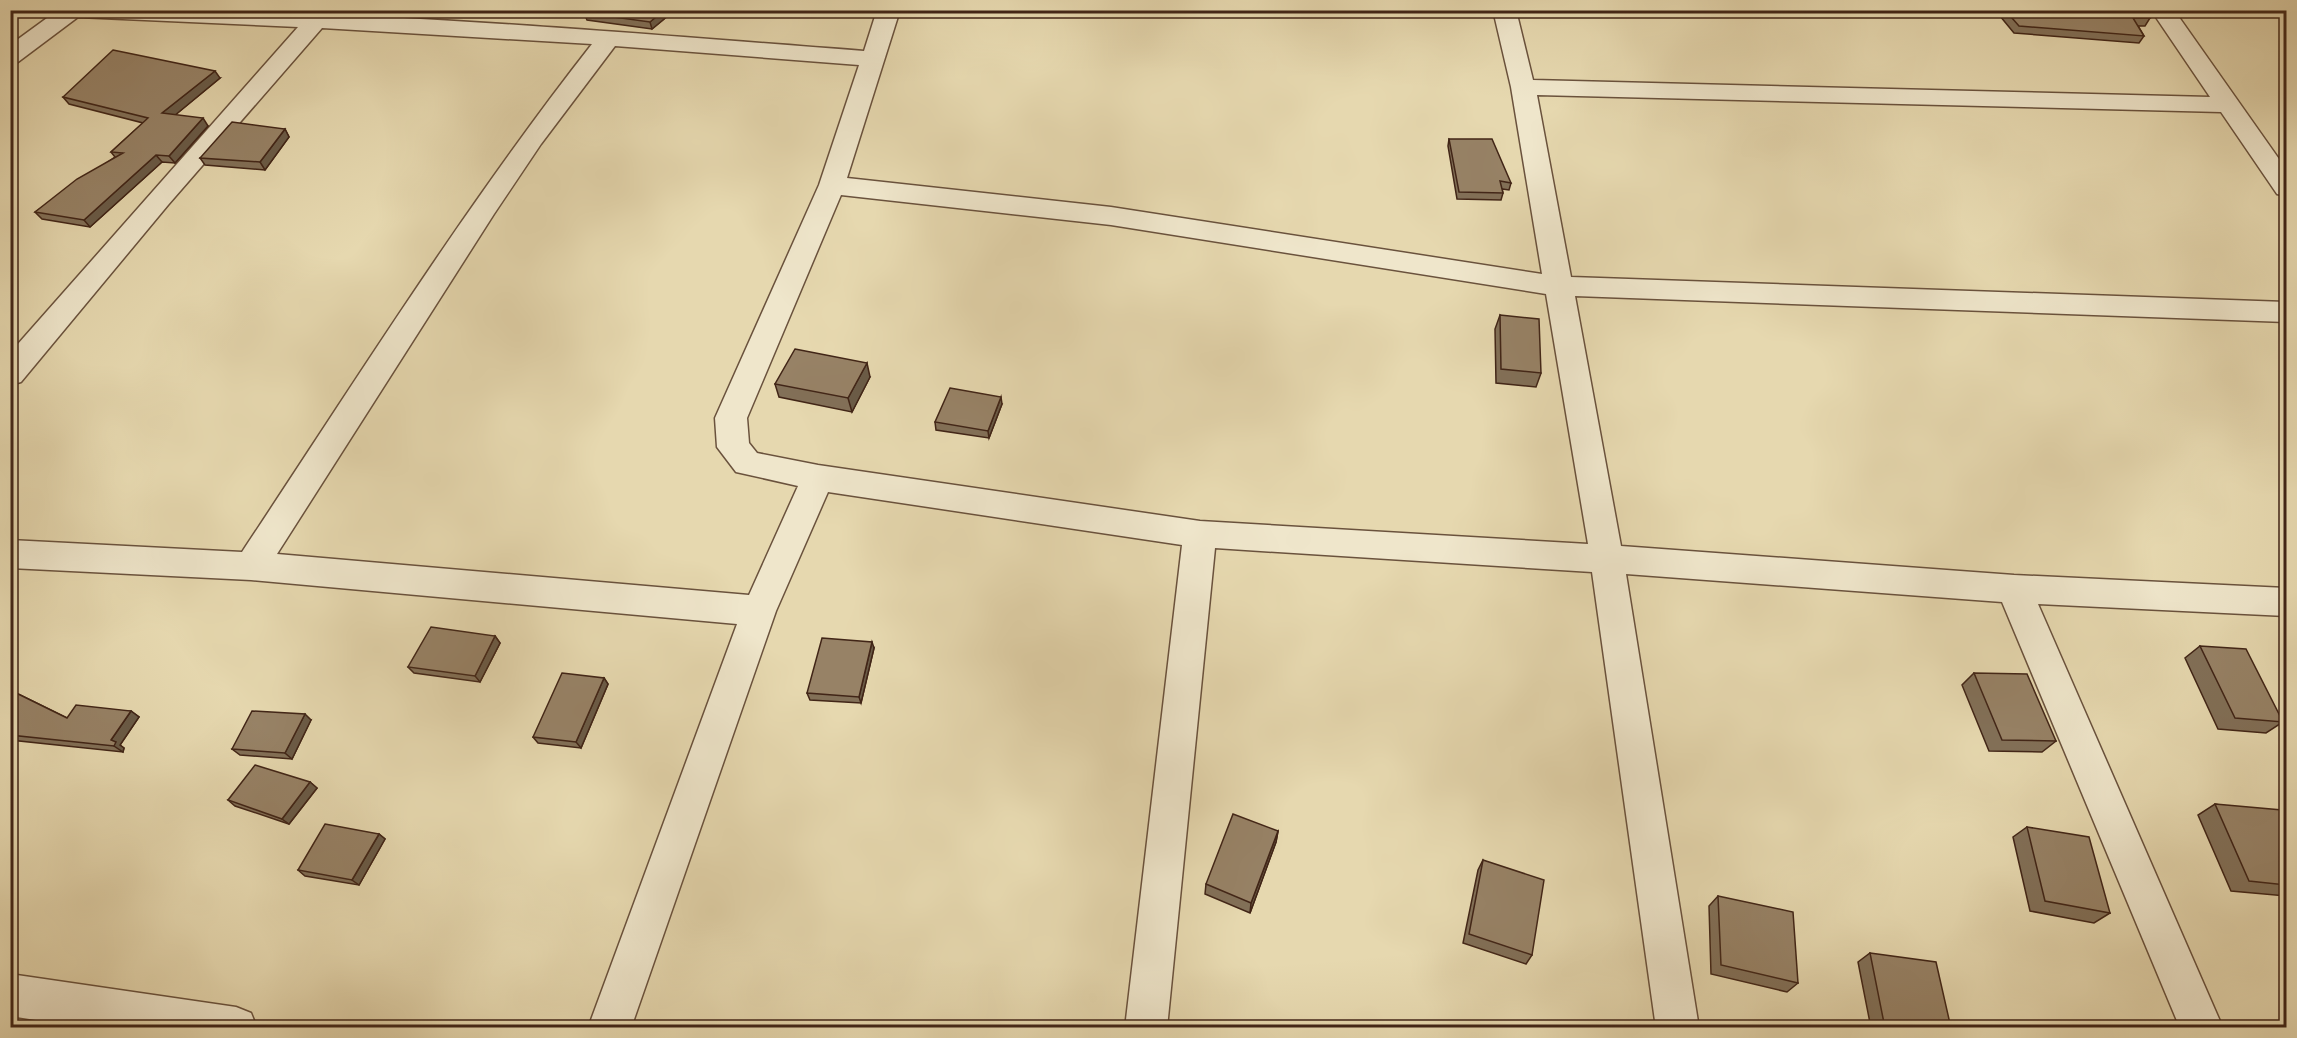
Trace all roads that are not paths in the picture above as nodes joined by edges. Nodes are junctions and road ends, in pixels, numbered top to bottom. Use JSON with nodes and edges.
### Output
{"nodes":[{"id":1,"x":889,"y":10,"type":"edge"},
{"id":2,"x":1504,"y":10,"type":"edge"},
{"id":3,"x":2162,"y":10,"type":"edge"},
{"id":4,"x":71,"y":11,"type":"edge"},
{"id":5,"x":316,"y":21,"type":"junction"},
{"id":6,"x":609,"y":38,"type":"junction"},
{"id":7,"x":10,"y":57,"type":"edge"},
{"id":8,"x":873,"y":59,"type":"junction"},
{"id":9,"x":1523,"y":87,"type":"junction"},
{"id":10,"x":2229,"y":105,"type":"junction"},
{"id":11,"x":832,"y":185,"type":"junction"},
{"id":12,"x":2286,"y":188,"type":"edge"},
{"id":13,"x":1557,"y":286,"type":"junction"},
{"id":14,"x":2286,"y":312,"type":"edge"},
{"id":15,"x":10,"y":374,"type":"edge"},
{"id":16,"x":818,"y":478,"type":"junction"},
{"id":17,"x":1200,"y":534,"type":"junction"},
{"id":18,"x":10,"y":554,"type":"edge"},
{"id":19,"x":1607,"y":559,"type":"junction"},
{"id":20,"x":251,"y":566,"type":"junction"},
{"id":21,"x":2014,"y":589,"type":"junction"},
{"id":22,"x":2286,"y":602,"type":"edge"},
{"id":23,"x":759,"y":612,"type":"junction"},
{"id":24,"x":10,"y":995,"type":"edge"},
{"id":25,"x":236,"y":1028,"type":"edge"},
{"id":26,"x":609,"y":1028,"type":"edge"},
{"id":27,"x":1146,"y":1028,"type":"edge"},
{"id":28,"x":1678,"y":1028,"type":"edge"},
{"id":29,"x":2202,"y":1028,"type":"edge"}],
"edges":[{"from":1,"to":8,"type":"street"},
{"from":2,"to":9,"type":"street"},
{"from":3,"to":10,"type":"street"},
{"from":4,"to":5,"type":"street"},
{"from":4,"to":7,"type":"street"},
{"from":5,"to":6,"type":"street"},
{"from":5,"to":15,"type":"street"},
{"from":6,"to":8,"type":"street"},
{"from":6,"to":20,"type":"street"},
{"from":8,"to":11,"type":"street"},
{"from":9,"to":10,"type":"street"},
{"from":9,"to":13,"type":"street"},
{"from":10,"to":12,"type":"street"},
{"from":11,"to":13,"type":"street"},
{"from":11,"to":16,"type":"street"},
{"from":13,"to":14,"type":"street"},
{"from":13,"to":19,"type":"street"},
{"from":16,"to":17,"type":"street"},
{"from":16,"to":23,"type":"street"},
{"from":17,"to":19,"type":"street"},
{"from":17,"to":27,"type":"street"},
{"from":18,"to":20,"type":"street"},
{"from":19,"to":21,"type":"street"},
{"from":19,"to":28,"type":"street"},
{"from":20,"to":23,"type":"street"},
{"from":21,"to":22,"type":"street"},
{"from":21,"to":29,"type":"street"},
{"from":23,"to":26,"type":"street"},
{"from":24,"to":25,"type":"street"}]}
